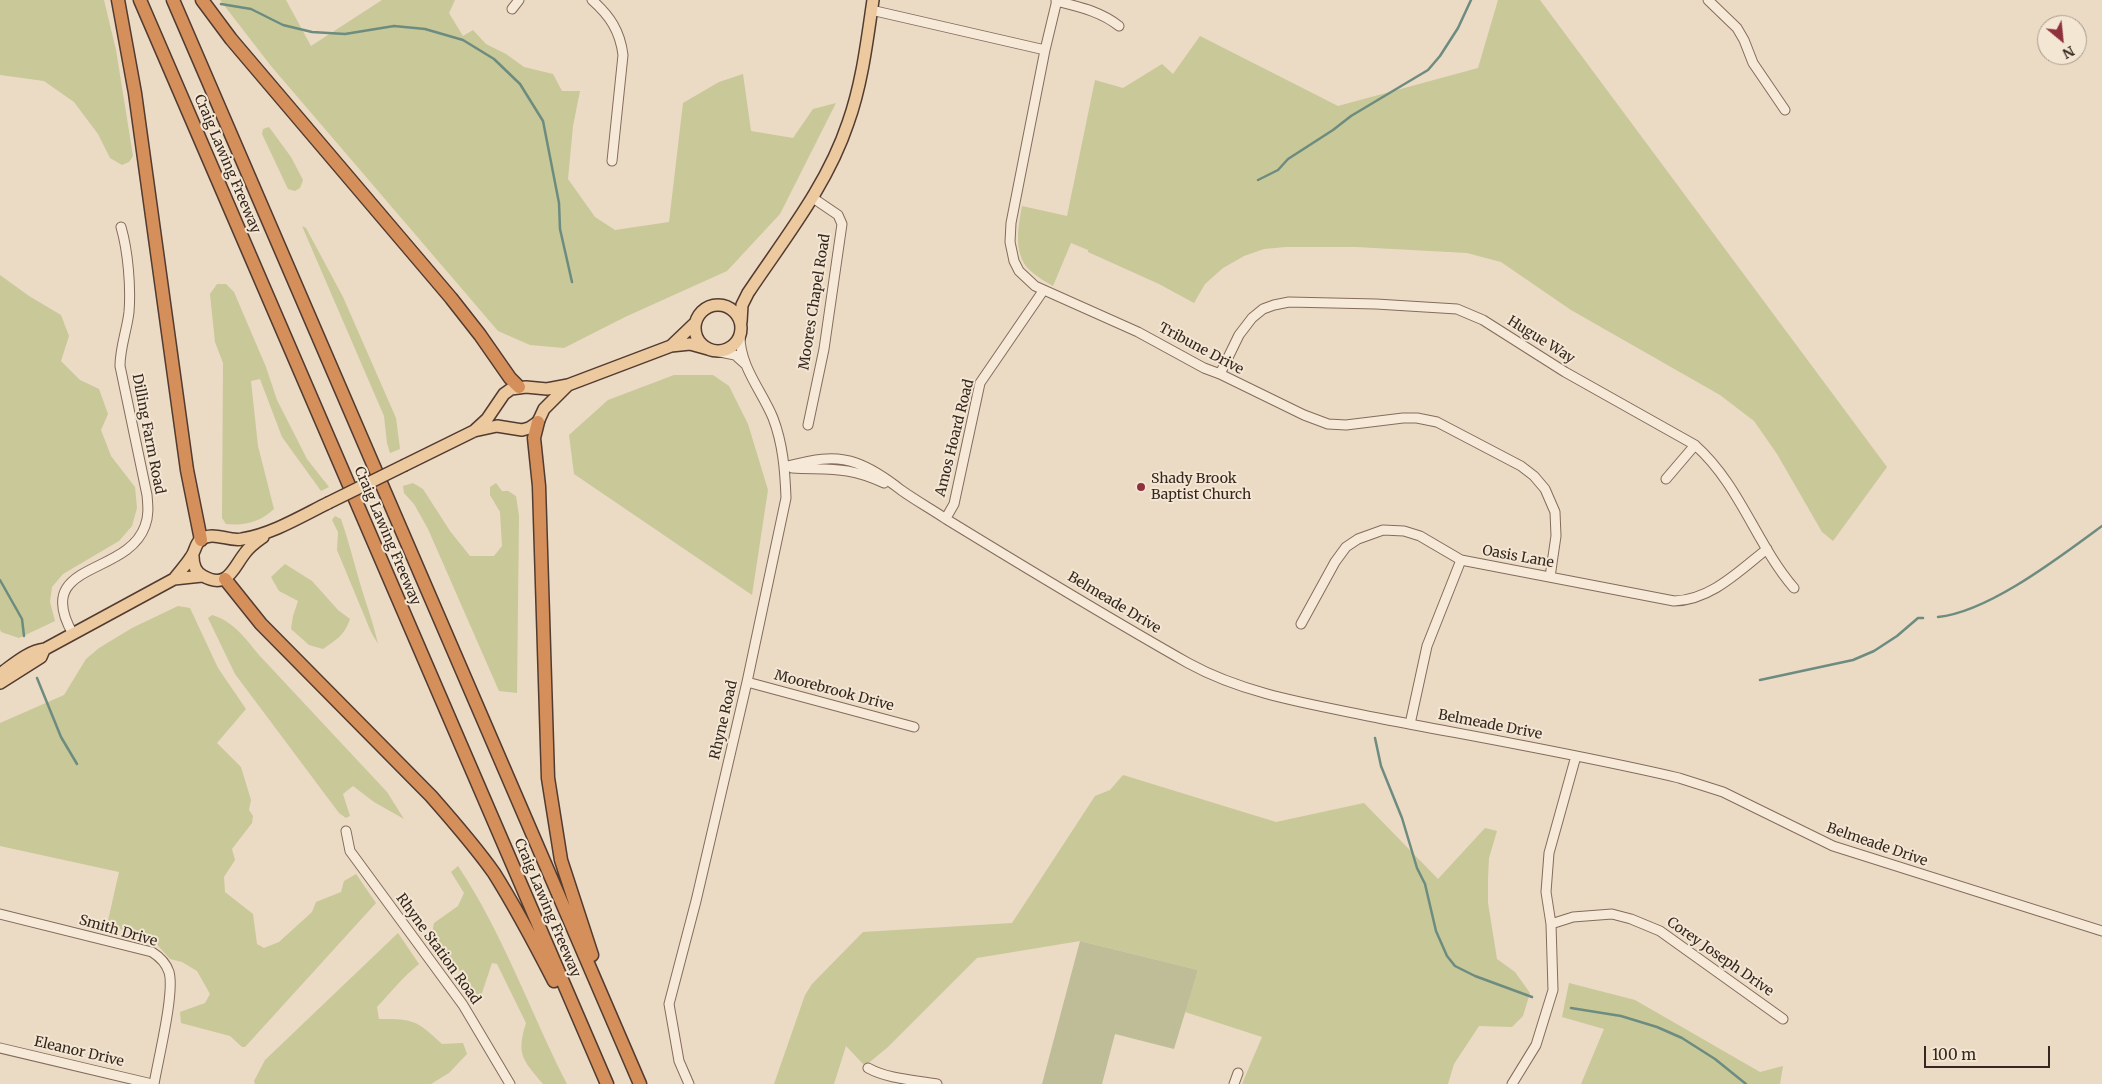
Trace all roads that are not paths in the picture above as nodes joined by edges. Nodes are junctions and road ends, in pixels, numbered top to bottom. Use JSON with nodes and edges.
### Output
{"nodes":[{"id":1,"x":118,"y":0,"type":"edge"},
{"id":2,"x":140,"y":0,"type":"edge"},
{"id":3,"x":174,"y":0,"type":"edge"},
{"id":4,"x":202,"y":0,"type":"edge"},
{"id":5,"x":520,"y":0,"type":"edge"},
{"id":6,"x":592,"y":0,"type":"edge"},
{"id":7,"x":1708,"y":0,"type":"edge"},
{"id":8,"x":1057,"y":1,"type":"edge"},
{"id":9,"x":872,"y":5,"type":"edge"},
{"id":10,"x":512,"y":9,"type":"dead end"},
{"id":11,"x":1120,"y":26,"type":"dead end"},
{"id":12,"x":1045,"y":50,"type":"junction"},
{"id":13,"x":1785,"y":110,"type":"dead end"},
{"id":14,"x":612,"y":161,"type":"dead end"},
{"id":15,"x":813,"y":198,"type":"junction"},
{"id":16,"x":121,"y":227,"type":"dead end"},
{"id":17,"x":1043,"y":291,"type":"junction"},
{"id":18,"x":748,"y":294,"type":"junction"},
{"id":19,"x":718,"y":305,"type":"junction"},
{"id":20,"x":740,"y":322,"type":"junction"},
{"id":21,"x":695,"y":323,"type":"junction"},
{"id":22,"x":740,"y":336,"type":"junction"},
{"id":23,"x":671,"y":346,"type":"junction"},
{"id":24,"x":712,"y":350,"type":"junction"},
{"id":25,"x":745,"y":364,"type":"junction"},
{"id":26,"x":1220,"y":374,"type":"junction"},
{"id":27,"x":568,"y":385,"type":"junction"},
{"id":28,"x":526,"y":388,"type":"junction"},
{"id":29,"x":544,"y":409,"type":"junction"},
{"id":30,"x":538,"y":422,"type":"junction"},
{"id":31,"x":808,"y":424,"type":"dead end"},
{"id":32,"x":474,"y":431,"type":"junction"},
{"id":33,"x":1695,"y":445,"type":"junction"},
{"id":34,"x":784,"y":467,"type":"junction"},
{"id":35,"x":1666,"y":479,"type":"dead end"},
{"id":36,"x":946,"y":518,"type":"junction"},
{"id":37,"x":268,"y":532,"type":"junction"},
{"id":38,"x":201,"y":540,"type":"junction"},
{"id":39,"x":1767,"y":549,"type":"junction"},
{"id":40,"x":193,"y":556,"type":"junction"},
{"id":41,"x":1461,"y":560,"type":"junction"},
{"id":42,"x":202,"y":576,"type":"junction"},
{"id":43,"x":1550,"y":577,"type":"junction"},
{"id":44,"x":174,"y":578,"type":"junction"},
{"id":45,"x":225,"y":579,"type":"junction"},
{"id":46,"x":1794,"y":588,"type":"dead end"},
{"id":47,"x":1301,"y":624,"type":"dead end"},
{"id":48,"x":73,"y":634,"type":"junction"},
{"id":49,"x":45,"y":650,"type":"junction"},
{"id":50,"x":0,"y":674,"type":"edge"},
{"id":51,"x":747,"y":682,"type":"junction"},
{"id":52,"x":0,"y":683,"type":"edge"},
{"id":53,"x":1410,"y":724,"type":"junction"},
{"id":54,"x":914,"y":727,"type":"dead end"},
{"id":55,"x":1576,"y":756,"type":"junction"},
{"id":56,"x":346,"y":831,"type":"dead end"},
{"id":57,"x":0,"y":914,"type":"edge"},
{"id":58,"x":1552,"y":924,"type":"junction"},
{"id":59,"x":2102,"y":930,"type":"edge"},
{"id":60,"x":1783,"y":1019,"type":"dead end"},
{"id":61,"x":618,"y":1036,"type":"junction"},
{"id":62,"x":0,"y":1048,"type":"edge"},
{"id":63,"x":868,"y":1068,"type":"dead end"},
{"id":64,"x":1238,"y":1073,"type":"dead end"},
{"id":65,"x":605,"y":1080,"type":"edge"},
{"id":66,"x":153,"y":1084,"type":"edge"},
{"id":67,"x":510,"y":1084,"type":"edge"},
{"id":68,"x":640,"y":1084,"type":"edge"},
{"id":69,"x":689,"y":1084,"type":"edge"},
{"id":70,"x":937,"y":1084,"type":"edge"},
{"id":71,"x":1234,"y":1084,"type":"edge"},
{"id":72,"x":1512,"y":1084,"type":"edge"}],
"edges":[{"from":1,"to":38,"type":"highway"},
{"from":2,"to":65,"type":"highway","name":"Craig Lawing Freeway"},
{"from":3,"to":61,"type":"highway","name":"Craig Lawing Freeway"},
{"from":4,"to":28,"type":"highway"},
{"from":5,"to":10,"type":"street"},
{"from":6,"to":14,"type":"street"},
{"from":7,"to":13,"type":"street"},
{"from":8,"to":11,"type":"street"},
{"from":8,"to":12,"type":"street","name":"Tribune Drive"},
{"from":9,"to":12,"type":"street"},
{"from":9,"to":15,"type":"main road"},
{"from":12,"to":17,"type":"street","name":"Tribune Drive"},
{"from":15,"to":18,"type":"main road"},
{"from":15,"to":31,"type":"street","name":"Moores Chapel Road"},
{"from":16,"to":48,"type":"street","name":"Dilling Farm Road"},
{"from":17,"to":26,"type":"street","name":"Tribune Drive"},
{"from":17,"to":36,"type":"street","name":"Amos Hoard Road"},
{"from":18,"to":19,"type":"main road"},
{"from":18,"to":20,"type":"main road"},
{"from":19,"to":20,"type":"main road"},
{"from":19,"to":21,"type":"main road"},
{"from":20,"to":22,"type":"main road"},
{"from":21,"to":23,"type":"main road"},
{"from":21,"to":24,"type":"main road"},
{"from":22,"to":24,"type":"main road"},
{"from":22,"to":25,"type":"street","name":"Rhyne Road"},
{"from":23,"to":24,"type":"main road"},
{"from":23,"to":27,"type":"main road"},
{"from":24,"to":25,"type":"street"},
{"from":25,"to":34,"type":"street","name":"Rhyne Road"},
{"from":26,"to":33,"type":"street","name":"Hugue Way"},
{"from":26,"to":43,"type":"street","name":"Tribune Drive"},
{"from":27,"to":28,"type":"main road"},
{"from":27,"to":29,"type":"main road"},
{"from":28,"to":29,"type":"main road"},
{"from":28,"to":32,"type":"main road"},
{"from":29,"to":30,"type":"main road"},
{"from":30,"to":32,"type":"main road"},
{"from":30,"to":61,"type":"highway"},
{"from":32,"to":37,"type":"main road","bridge":true},
{"from":33,"to":35,"type":"street"},
{"from":33,"to":39,"type":"street","name":"Hugue Way"},
{"from":34,"to":36,"type":"street","name":"Belmeade Drive"},
{"from":34,"to":51,"type":"street","name":"Rhyne Road"},
{"from":36,"to":53,"type":"street","name":"Belmeade Drive"},
{"from":37,"to":38,"type":"main road"},
{"from":37,"to":45,"type":"main road"},
{"from":38,"to":40,"type":"main road"},
{"from":39,"to":43,"type":"street","name":"Oasis Lane"},
{"from":39,"to":46,"type":"street","name":"Hugue Way"},
{"from":40,"to":42,"type":"main road"},
{"from":40,"to":44,"type":"main road"},
{"from":41,"to":43,"type":"street","name":"Oasis Lane"},
{"from":41,"to":47,"type":"street","name":"Oasis Lane"},
{"from":41,"to":53,"type":"street"},
{"from":42,"to":44,"type":"main road"},
{"from":42,"to":45,"type":"main road"},
{"from":44,"to":48,"type":"main road"},
{"from":45,"to":65,"type":"highway"},
{"from":48,"to":49,"type":"main road"},
{"from":49,"to":50,"type":"main road"},
{"from":49,"to":52,"type":"main road"},
{"from":51,"to":54,"type":"street","name":"Moorebrook Drive"},
{"from":51,"to":69,"type":"street","name":"Rhyne Road"},
{"from":53,"to":55,"type":"street","name":"Belmeade Drive"},
{"from":55,"to":58,"type":"street"},
{"from":55,"to":59,"type":"street","name":"Belmeade Drive"},
{"from":56,"to":67,"type":"street","name":"Rhyne Station Road"},
{"from":57,"to":66,"type":"street","name":"Smith Drive"},
{"from":58,"to":60,"type":"street","name":"Corey Joseph Drive"},
{"from":58,"to":72,"type":"street"},
{"from":61,"to":68,"type":"highway","name":"Craig Lawing Freeway"},
{"from":62,"to":66,"type":"street","name":"Eleanor Drive"},
{"from":63,"to":70,"type":"street"},
{"from":64,"to":71,"type":"street"}]}
